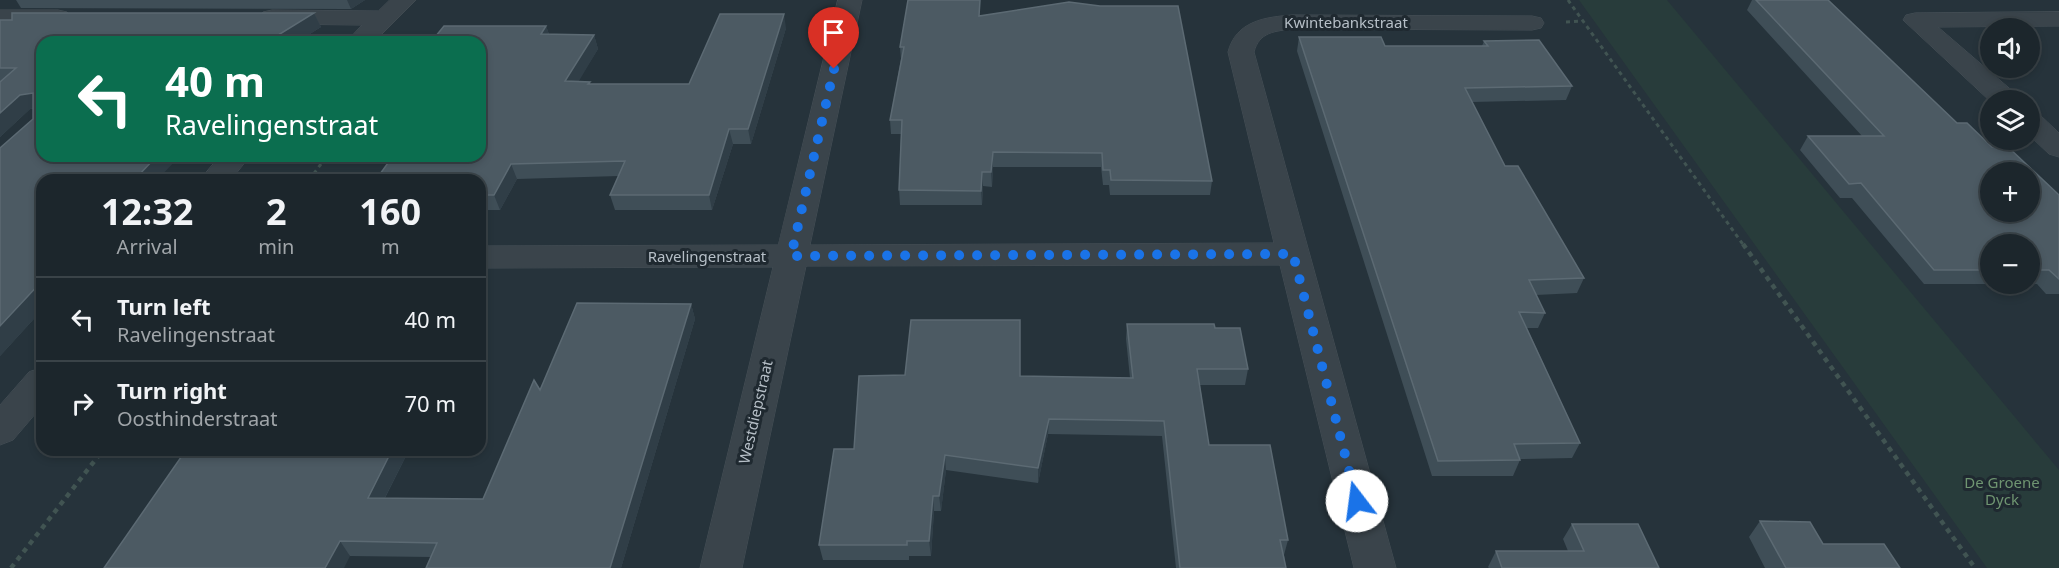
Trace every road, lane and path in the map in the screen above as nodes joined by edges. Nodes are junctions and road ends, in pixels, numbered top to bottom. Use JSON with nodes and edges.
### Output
{"nodes":[{"id":1,"x":404,"y":0,"type":"edge"},
{"id":2,"x":850,"y":0,"type":"edge"},
{"id":3,"x":1568,"y":0,"type":"edge"},
{"id":4,"x":1448,"y":11,"type":"edge"},
{"id":5,"x":0,"y":17,"type":"edge"},
{"id":6,"x":79,"y":17,"type":"edge"},
{"id":7,"x":255,"y":17,"type":"edge"},
{"id":8,"x":386,"y":18,"type":"junction"},
{"id":9,"x":2059,"y":19,"type":"edge"},
{"id":10,"x":1532,"y":23,"type":"dead end"},
{"id":11,"x":366,"y":36,"type":"edge"},
{"id":12,"x":1995,"y":90,"type":"edge"},
{"id":13,"x":2040,"y":131,"type":"edge"},
{"id":14,"x":2059,"y":148,"type":"edge"},
{"id":15,"x":231,"y":162,"type":"edge"},
{"id":16,"x":220,"y":174,"type":"edge"},
{"id":17,"x":1293,"y":254,"type":"junction"},
{"id":18,"x":791,"y":256,"type":"junction"},
{"id":19,"x":486,"y":257,"type":"edge"},
{"id":20,"x":36,"y":388,"type":"edge"},
{"id":21,"x":0,"y":429,"type":"edge"},
{"id":22,"x":97,"y":456,"type":"edge"},
{"id":23,"x":11,"y":568,"type":"edge"},
{"id":24,"x":721,"y":568,"type":"edge"},
{"id":25,"x":1374,"y":568,"type":"edge"},
{"id":26,"x":1975,"y":568,"type":"edge"}],
"edges":[{"from":1,"to":8,"type":"street"},
{"from":2,"to":18,"type":"street","name":"Westdiepstraat"},
{"from":3,"to":26,"type":"path"},
{"from":4,"to":10,"type":"street","name":"Kwintebankstraat"},
{"from":4,"to":17,"type":"street","name":"Kwintebankstraat"},
{"from":5,"to":6,"type":"street"},
{"from":7,"to":8,"type":"street"},
{"from":8,"to":11,"type":"street"},
{"from":9,"to":12,"type":"street"},
{"from":13,"to":14,"type":"street"},
{"from":15,"to":16,"type":"street"},
{"from":17,"to":18,"type":"street","name":"Ravelingenstraat"},
{"from":17,"to":25,"type":"street"},
{"from":18,"to":19,"type":"street","name":"Ravelingenstraat"},
{"from":18,"to":24,"type":"street","name":"Westdiepstraat"},
{"from":20,"to":21,"type":"street"},
{"from":22,"to":23,"type":"path"}]}
